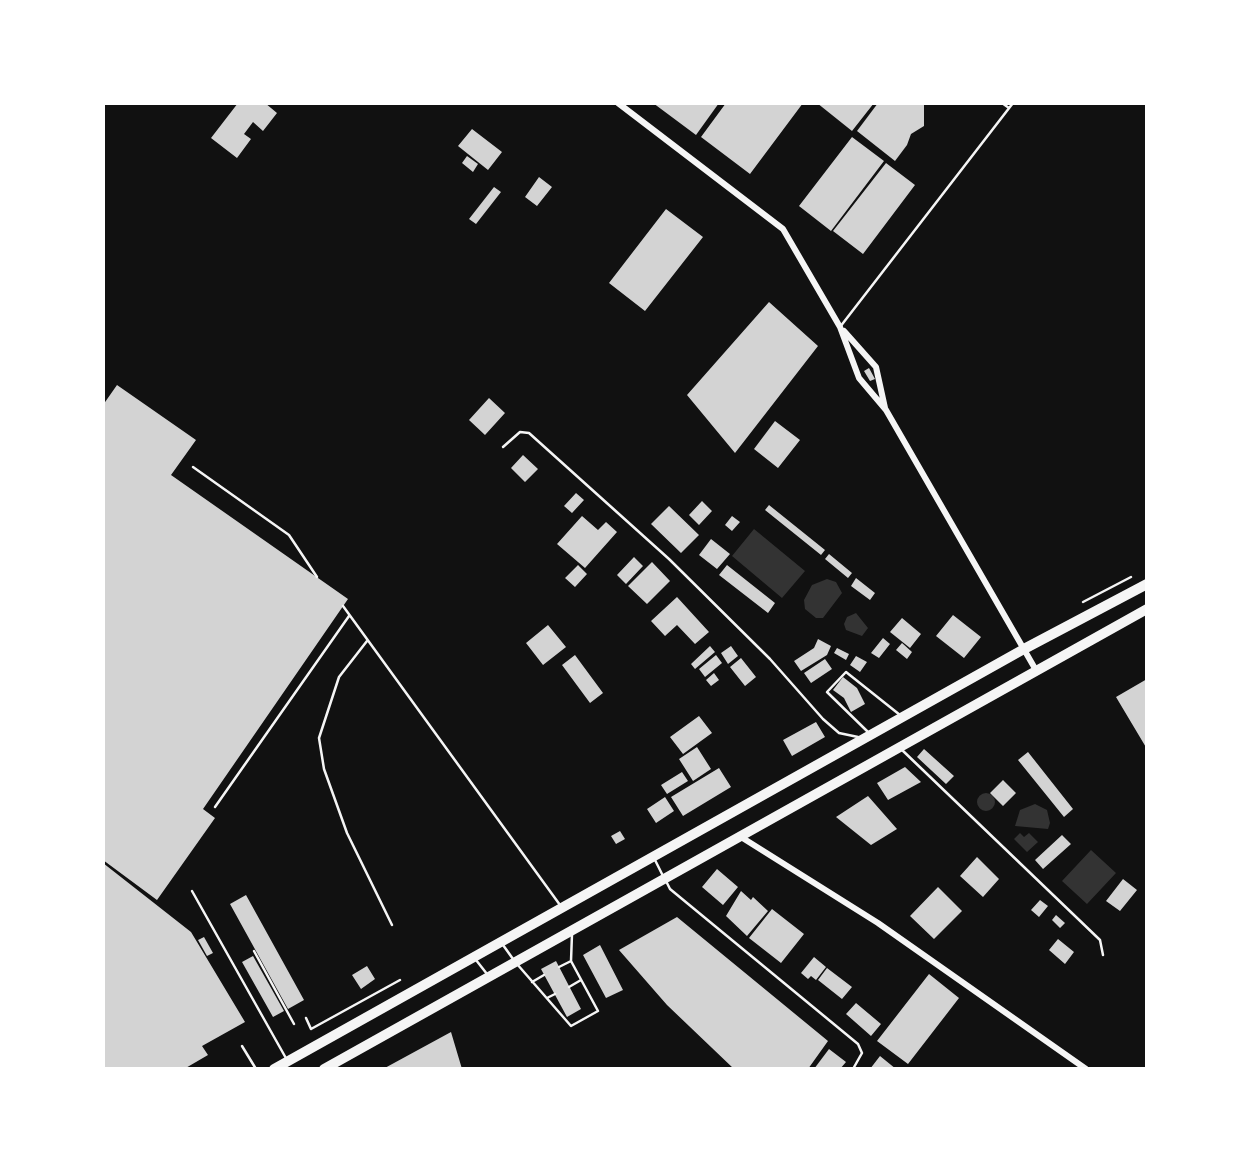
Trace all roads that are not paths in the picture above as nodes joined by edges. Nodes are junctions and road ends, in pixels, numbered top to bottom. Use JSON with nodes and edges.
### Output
{"nodes":[{"id":1,"x":618,"y":103,"type":"edge"},
{"id":2,"x":1002,"y":103,"type":"edge"},
{"id":3,"x":1013,"y":103,"type":"edge"},
{"id":4,"x":1009,"y":108,"type":"junction"},
{"id":5,"x":840,"y":327,"type":"junction"},
{"id":6,"x":886,"y":410,"type":"junction"},
{"id":7,"x":503,"y":447,"type":"dead end"},
{"id":8,"x":193,"y":467,"type":"dead end"},
{"id":9,"x":317,"y":578,"type":"dead end"},
{"id":10,"x":1147,"y":584,"type":"edge"},
{"id":11,"x":343,"y":606,"type":"dead end"},
{"id":12,"x":1147,"y":609,"type":"edge"},
{"id":13,"x":349,"y":616,"type":"junction"},
{"id":14,"x":368,"y":640,"type":"junction"},
{"id":15,"x":1024,"y":649,"type":"junction"},
{"id":16,"x":1037,"y":672,"type":"junction"},
{"id":17,"x":902,"y":717,"type":"junction"},
{"id":18,"x":868,"y":736,"type":"junction"},
{"id":19,"x":900,"y":748,"type":"junction"},
{"id":20,"x":215,"y":807,"type":"dead end"},
{"id":21,"x":741,"y":837,"type":"junction"},
{"id":22,"x":653,"y":857,"type":"junction"},
{"id":23,"x":665,"y":879,"type":"junction"},
{"id":24,"x":192,"y":891,"type":"dead end"},
{"id":25,"x":562,"y":908,"type":"junction"},
{"id":26,"x":392,"y":925,"type":"dead end"},
{"id":27,"x":573,"y":931,"type":"junction"},
{"id":28,"x":501,"y":942,"type":"junction"},
{"id":29,"x":1103,"y":955,"type":"dead end"},
{"id":30,"x":474,"y":957,"type":"junction"},
{"id":31,"x":571,"y":961,"type":"junction"},
{"id":32,"x":515,"y":962,"type":"junction"},
{"id":33,"x":559,"y":967,"type":"dead end"},
{"id":34,"x":544,"y":975,"type":"dead end"},
{"id":35,"x":489,"y":977,"type":"junction"},
{"id":36,"x":582,"y":980,"type":"junction"},
{"id":37,"x":532,"y":982,"type":"junction"},
{"id":38,"x":569,"y":987,"type":"dead end"},
{"id":39,"x":555,"y":994,"type":"dead end"},
{"id":40,"x":547,"y":998,"type":"junction"},
{"id":41,"x":242,"y":1046,"type":"dead end"},
{"id":42,"x":290,"y":1065,"type":"edge"},
{"id":43,"x":256,"y":1069,"type":"edge"},
{"id":44,"x":274,"y":1069,"type":"edge"},
{"id":45,"x":324,"y":1069,"type":"edge"},
{"id":46,"x":853,"y":1069,"type":"edge"},
{"id":47,"x":1086,"y":1069,"type":"edge"}],
"edges":[{"from":1,"to":5,"type":"street"},
{"from":2,"to":4,"type":"lane"},
{"from":3,"to":4,"type":"lane"},
{"from":4,"to":5,"type":"lane"},
{"from":5,"to":6,"type":"street"},
{"from":5,"to":6,"type":"street"},
{"from":6,"to":15,"type":"street"},
{"from":7,"to":18,"type":"lane"},
{"from":8,"to":9,"type":"lane"},
{"from":10,"to":15,"type":"highway"},
{"from":11,"to":13,"type":"lane"},
{"from":12,"to":16,"type":"highway"},
{"from":13,"to":14,"type":"lane"},
{"from":13,"to":20,"type":"lane"},
{"from":14,"to":25,"type":"lane"},
{"from":14,"to":26,"type":"lane"},
{"from":15,"to":16,"type":"street"},
{"from":15,"to":17,"type":"highway"},
{"from":16,"to":19,"type":"highway"},
{"from":17,"to":18,"type":"highway"},
{"from":17,"to":18,"type":"lane"},
{"from":18,"to":22,"type":"highway"},
{"from":19,"to":21,"type":"highway"},
{"from":19,"to":29,"type":"lane"},
{"from":21,"to":23,"type":"highway"},
{"from":21,"to":47,"type":"street"},
{"from":22,"to":23,"type":"lane"},
{"from":22,"to":25,"type":"highway"},
{"from":23,"to":27,"type":"highway"},
{"from":23,"to":46,"type":"lane"},
{"from":24,"to":42,"type":"lane"},
{"from":25,"to":28,"type":"highway"},
{"from":27,"to":31,"type":"lane"},
{"from":27,"to":32,"type":"highway"},
{"from":28,"to":30,"type":"highway"},
{"from":28,"to":32,"type":"lane"},
{"from":30,"to":35,"type":"lane"},
{"from":30,"to":42,"type":"highway"},
{"from":31,"to":33,"type":"lane"},
{"from":31,"to":36,"type":"lane"},
{"from":32,"to":35,"type":"highway"},
{"from":32,"to":37,"type":"lane"},
{"from":34,"to":37,"type":"lane"},
{"from":35,"to":45,"type":"highway"},
{"from":36,"to":38,"type":"lane"},
{"from":36,"to":40,"type":"lane"},
{"from":37,"to":40,"type":"lane"},
{"from":39,"to":40,"type":"lane"},
{"from":41,"to":43,"type":"lane"},
{"from":42,"to":44,"type":"highway"}]}
